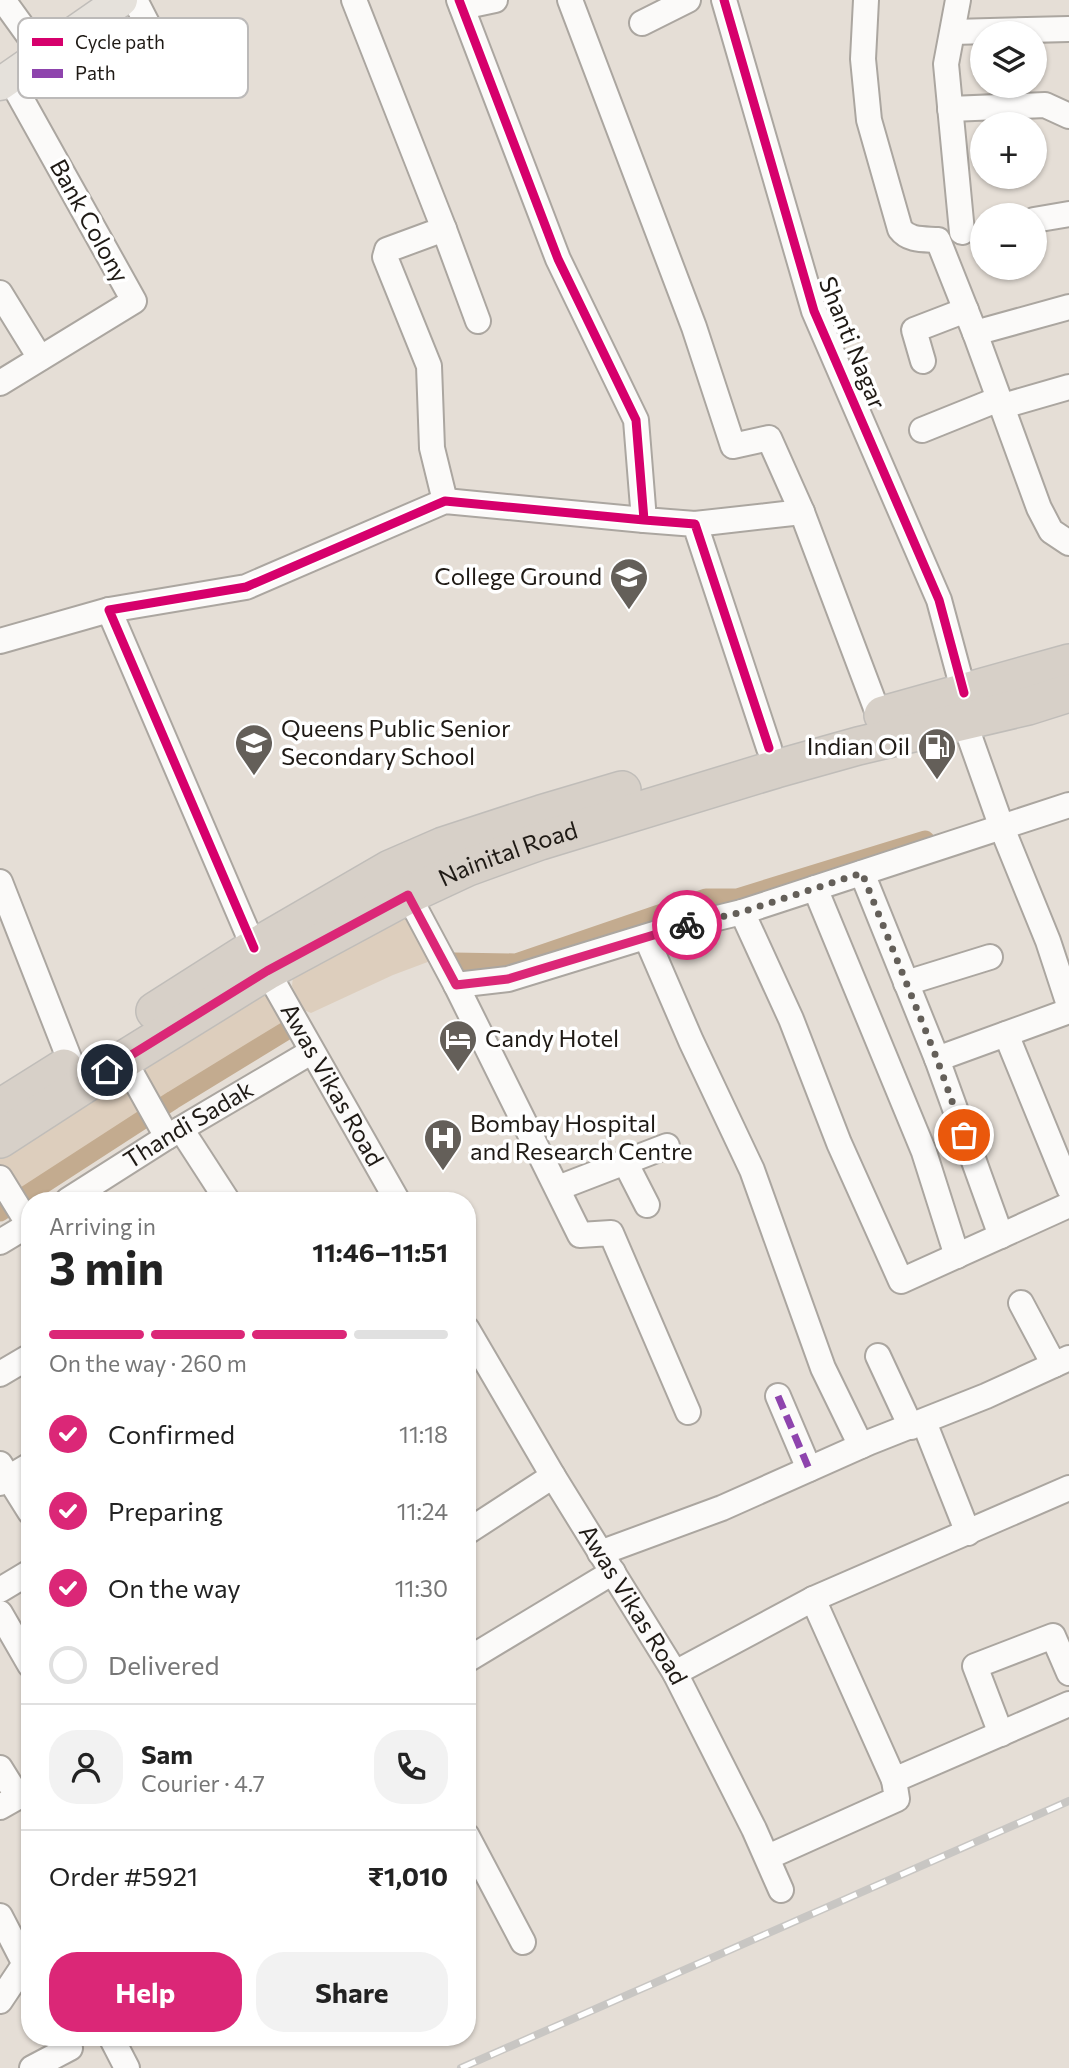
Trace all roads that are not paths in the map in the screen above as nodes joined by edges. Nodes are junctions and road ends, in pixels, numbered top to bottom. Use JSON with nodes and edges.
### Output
{"nodes":[{"id":1,"x":3,"y":0,"type":"edge"},
{"id":2,"x":121,"y":0,"type":"edge"},
{"id":3,"x":135,"y":0,"type":"edge"},
{"id":4,"x":354,"y":0,"type":"edge"},
{"id":5,"x":495,"y":0,"type":"edge"},
{"id":6,"x":570,"y":0,"type":"edge"},
{"id":7,"x":688,"y":0,"type":"edge"},
{"id":8,"x":724,"y":0,"type":"edge"},
{"id":9,"x":866,"y":0,"type":"edge"},
{"id":10,"x":958,"y":0,"type":"edge"},
{"id":11,"x":460,"y":4,"type":"edge"},
{"id":12,"x":95,"y":18,"type":"edge"},
{"id":13,"x":144,"y":18,"type":"edge"},
{"id":14,"x":18,"y":20,"type":"edge"},
{"id":15,"x":642,"y":23,"type":"dead end"},
{"id":16,"x":1069,"y":29,"type":"edge"},
{"id":17,"x":953,"y":32,"type":"junction"},
{"id":18,"x":5,"y":80,"type":"edge"},
{"id":19,"x":950,"y":109,"type":"junction"},
{"id":20,"x":1069,"y":116,"type":"edge"},
{"id":21,"x":1069,"y":214,"type":"edge"},
{"id":22,"x":1047,"y":218,"type":"edge"},
{"id":23,"x":970,"y":220,"type":"edge"},
{"id":24,"x":444,"y":229,"type":"junction"},
{"id":25,"x":970,"y":232,"type":"edge"},
{"id":26,"x":937,"y":240,"type":"junction"},
{"id":27,"x":0,"y":293,"type":"edge"},
{"id":28,"x":1069,"y":307,"type":"edge"},
{"id":29,"x":965,"y":310,"type":"junction"},
{"id":30,"x":478,"y":321,"type":"dead end"},
{"id":31,"x":975,"y":333,"type":"junction"},
{"id":32,"x":40,"y":358,"type":"junction"},
{"id":33,"x":923,"y":361,"type":"dead end"},
{"id":34,"x":0,"y":383,"type":"edge"},
{"id":35,"x":1069,"y":387,"type":"edge"},
{"id":36,"x":1001,"y":403,"type":"junction"},
{"id":37,"x":922,"y":430,"type":"dead end"},
{"id":38,"x":445,"y":501,"type":"junction"},
{"id":39,"x":802,"y":512,"type":"junction"},
{"id":40,"x":644,"y":520,"type":"junction"},
{"id":41,"x":695,"y":524,"type":"junction"},
{"id":42,"x":1069,"y":543,"type":"edge"},
{"id":43,"x":109,"y":610,"type":"junction"},
{"id":44,"x":0,"y":641,"type":"edge"},
{"id":45,"x":1069,"y":663,"type":"edge"},
{"id":46,"x":1069,"y":693,"type":"edge"},
{"id":47,"x":964,"y":707,"type":"junction"},
{"id":48,"x":879,"y":716,"type":"junction"},
{"id":49,"x":769,"y":748,"type":"junction"},
{"id":50,"x":1069,"y":805,"type":"edge"},
{"id":51,"x":999,"y":820,"type":"junction"},
{"id":52,"x":862,"y":873,"type":"junction"},
{"id":53,"x":401,"y":881,"type":"junction"},
{"id":54,"x":0,"y":882,"type":"edge"},
{"id":55,"x":815,"y":888,"type":"junction"},
{"id":56,"x":742,"y":912,"type":"junction"},
{"id":57,"x":646,"y":937,"type":"junction"},
{"id":58,"x":1059,"y":937,"type":"edge"},
{"id":59,"x":990,"y":957,"type":"dead end"},
{"id":60,"x":261,"y":960,"type":"junction"},
{"id":61,"x":906,"y":984,"type":"junction"},
{"id":62,"x":456,"y":985,"type":"junction"},
{"id":63,"x":1069,"y":1004,"type":"edge"},
{"id":64,"x":1069,"y":1011,"type":"edge"},
{"id":65,"x":1006,"y":1034,"type":"junction"},
{"id":66,"x":311,"y":1052,"type":"junction"},
{"id":67,"x":937,"y":1059,"type":"junction"},
{"id":68,"x":124,"y":1060,"type":"junction"},
{"id":69,"x":77,"y":1075,"type":"junction"},
{"id":70,"x":0,"y":1108,"type":"edge"},
{"id":71,"x":164,"y":1124,"type":"junction"},
{"id":72,"x":0,"y":1139,"type":"edge"},
{"id":73,"x":667,"y":1146,"type":"dead end"},
{"id":74,"x":625,"y":1162,"type":"junction"},
{"id":75,"x":558,"y":1188,"type":"junction"},
{"id":76,"x":1069,"y":1188,"type":"edge"},
{"id":77,"x":78,"y":1192,"type":"edge"},
{"id":78,"x":220,"y":1192,"type":"edge"},
{"id":79,"x":392,"y":1192,"type":"edge"},
{"id":80,"x":647,"y":1205,"type":"dead end"},
{"id":81,"x":1069,"y":1205,"type":"edge"},
{"id":82,"x":18,"y":1207,"type":"edge"},
{"id":83,"x":1001,"y":1236,"type":"junction"},
{"id":84,"x":0,"y":1242,"type":"edge"},
{"id":85,"x":957,"y":1256,"type":"junction"},
{"id":86,"x":1021,"y":1303,"type":"dead end"},
{"id":87,"x":476,"y":1344,"type":"edge"},
{"id":88,"x":878,"y":1356,"type":"dead end"},
{"id":89,"x":1062,"y":1361,"type":"edge"},
{"id":90,"x":21,"y":1362,"type":"edge"},
{"id":91,"x":0,"y":1374,"type":"edge"},
{"id":92,"x":778,"y":1396,"type":"dead end"},
{"id":93,"x":688,"y":1412,"type":"dead end"},
{"id":94,"x":917,"y":1424,"type":"junction"},
{"id":95,"x":861,"y":1446,"type":"junction"},
{"id":96,"x":21,"y":1468,"type":"edge"},
{"id":97,"x":809,"y":1469,"type":"junction"},
{"id":98,"x":3,"y":1475,"type":"edge"},
{"id":99,"x":553,"y":1476,"type":"junction"},
{"id":100,"x":1069,"y":1488,"type":"edge"},
{"id":101,"x":21,"y":1500,"type":"edge"},
{"id":102,"x":476,"y":1526,"type":"edge"},
{"id":103,"x":968,"y":1533,"type":"junction"},
{"id":104,"x":606,"y":1562,"type":"junction"},
{"id":105,"x":21,"y":1577,"type":"edge"},
{"id":106,"x":0,"y":1590,"type":"edge"},
{"id":107,"x":813,"y":1599,"type":"junction"},
{"id":108,"x":0,"y":1614,"type":"edge"},
{"id":109,"x":21,"y":1650,"type":"edge"},
{"id":110,"x":476,"y":1654,"type":"edge"},
{"id":111,"x":675,"y":1673,"type":"junction"},
{"id":112,"x":1069,"y":1673,"type":"edge"},
{"id":113,"x":1069,"y":1704,"type":"edge"},
{"id":114,"x":1001,"y":1734,"type":"junction"},
{"id":115,"x":0,"y":1768,"type":"edge"},
{"id":116,"x":894,"y":1780,"type":"junction"},
{"id":117,"x":16,"y":1798,"type":"edge"},
{"id":118,"x":476,"y":1853,"type":"edge"},
{"id":119,"x":768,"y":1857,"type":"junction"},
{"id":120,"x":781,"y":1890,"type":"dead end"},
{"id":121,"x":0,"y":1916,"type":"edge"},
{"id":122,"x":523,"y":1942,"type":"dead end"},
{"id":123,"x":21,"y":1953,"type":"edge"},
{"id":124,"x":21,"y":1974,"type":"edge"},
{"id":125,"x":0,"y":2001,"type":"edge"},
{"id":126,"x":65,"y":2046,"type":"edge"},
{"id":127,"x":116,"y":2046,"type":"edge"},
{"id":128,"x":33,"y":2068,"type":"edge"},
{"id":129,"x":127,"y":2068,"type":"edge"}],
"edges":[{"from":1,"to":14,"type":"street"},
{"from":2,"to":12,"type":"main road"},
{"from":3,"to":13,"type":"street"},
{"from":4,"to":24,"type":"street"},
{"from":5,"to":11,"type":"street"},
{"from":6,"to":39,"type":"street"},
{"from":7,"to":15,"type":"street"},
{"from":8,"to":47,"type":"street","name":"Shanti Nagar"},
{"from":9,"to":26,"type":"street"},
{"from":10,"to":17,"type":"street"},
{"from":11,"to":40,"type":"street"},
{"from":16,"to":17,"type":"street"},
{"from":17,"to":19,"type":"street"},
{"from":18,"to":32,"type":"street","name":"Bank Colony"},
{"from":19,"to":20,"type":"street"},
{"from":19,"to":23,"type":"street"},
{"from":21,"to":22,"type":"street"},
{"from":24,"to":30,"type":"street"},
{"from":24,"to":38,"type":"street"},
{"from":25,"to":26,"type":"street"},
{"from":26,"to":29,"type":"street"},
{"from":27,"to":32,"type":"street"},
{"from":28,"to":31,"type":"street"},
{"from":29,"to":31,"type":"street"},
{"from":29,"to":33,"type":"street"},
{"from":31,"to":36,"type":"street"},
{"from":32,"to":34,"type":"street","name":"Bank Colony"},
{"from":35,"to":36,"type":"street"},
{"from":36,"to":37,"type":"street"},
{"from":36,"to":42,"type":"street"},
{"from":38,"to":40,"type":"street"},
{"from":38,"to":43,"type":"street"},
{"from":39,"to":41,"type":"street"},
{"from":39,"to":48,"type":"street"},
{"from":40,"to":41,"type":"street"},
{"from":41,"to":49,"type":"street"},
{"from":43,"to":44,"type":"street"},
{"from":43,"to":60,"type":"street","name":"Awas Vikas Road"},
{"from":45,"to":47,"type":"highway","name":"Nainital Road"},
{"from":46,"to":47,"type":"highway","name":"Nainital Road"},
{"from":47,"to":48,"type":"highway","name":"Nainital Road"},
{"from":47,"to":51,"type":"street","name":"Shanti Nagar"},
{"from":47,"to":53,"type":"highway","name":"Nainital Road"},
{"from":48,"to":49,"type":"highway","name":"Nainital Road"},
{"from":49,"to":53,"type":"highway","name":"Nainital Road"},
{"from":50,"to":51,"type":"street"},
{"from":51,"to":52,"type":"street"},
{"from":51,"to":58,"type":"street","name":"Shanti Nagar"},
{"from":52,"to":55,"type":"street"},
{"from":52,"to":61,"type":"street"},
{"from":53,"to":60,"type":"highway","name":"Nainital Road"},
{"from":53,"to":62,"type":"street"},
{"from":54,"to":69,"type":"street"},
{"from":55,"to":56,"type":"street"},
{"from":55,"to":85,"type":"street"},
{"from":56,"to":57,"type":"street"},
{"from":56,"to":85,"type":"street"},
{"from":57,"to":62,"type":"street"},
{"from":57,"to":95,"type":"street"},
{"from":58,"to":63,"type":"street","name":"Shanti Nagar"},
{"from":59,"to":61,"type":"street"},
{"from":60,"to":66,"type":"street","name":"Awas Vikas Road"},
{"from":60,"to":68,"type":"highway","name":"Nainital Road"},
{"from":60,"to":69,"type":"highway","name":"Nainital Road"},
{"from":61,"to":67,"type":"street"},
{"from":62,"to":75,"type":"street"},
{"from":64,"to":65,"type":"street"},
{"from":65,"to":67,"type":"street"},
{"from":65,"to":76,"type":"street"},
{"from":66,"to":71,"type":"street","name":"Thandi Sadak"},
{"from":66,"to":79,"type":"street","name":"Awas Vikas Road"},
{"from":67,"to":83,"type":"street"},
{"from":68,"to":69,"type":"highway","name":"Nainital Road"},
{"from":68,"to":71,"type":"street"},
{"from":69,"to":70,"type":"highway","name":"Nainital Road"},
{"from":69,"to":72,"type":"highway","name":"Nainital Road"},
{"from":71,"to":77,"type":"street","name":"Thandi Sadak"},
{"from":71,"to":78,"type":"street"},
{"from":73,"to":74,"type":"street"},
{"from":74,"to":75,"type":"street"},
{"from":74,"to":80,"type":"street"},
{"from":75,"to":93,"type":"street"},
{"from":81,"to":83,"type":"street"},
{"from":82,"to":84,"type":"street"},
{"from":83,"to":85,"type":"street"},
{"from":86,"to":89,"type":"street"},
{"from":87,"to":99,"type":"street","name":"Awas Vikas Road"},
{"from":88,"to":94,"type":"street"},
{"from":89,"to":94,"type":"street"},
{"from":90,"to":91,"type":"street"},
{"from":92,"to":97,"type":"street"},
{"from":94,"to":95,"type":"street"},
{"from":94,"to":103,"type":"street"},
{"from":95,"to":97,"type":"street"},
{"from":96,"to":98,"type":"street"},
{"from":97,"to":104,"type":"street"},
{"from":98,"to":101,"type":"street"},
{"from":99,"to":102,"type":"street"},
{"from":99,"to":104,"type":"street","name":"Awas Vikas Road"},
{"from":100,"to":103,"type":"street"},
{"from":103,"to":107,"type":"street"},
{"from":104,"to":110,"type":"street"},
{"from":104,"to":111,"type":"street","name":"Awas Vikas Road"},
{"from":105,"to":106,"type":"street"},
{"from":107,"to":111,"type":"street"},
{"from":107,"to":116,"type":"street"},
{"from":108,"to":109,"type":"street"},
{"from":111,"to":119,"type":"street","name":"Awas Vikas Road"},
{"from":112,"to":114,"type":"street"},
{"from":113,"to":114,"type":"street"},
{"from":114,"to":116,"type":"street"},
{"from":115,"to":117,"type":"street"},
{"from":116,"to":119,"type":"street"},
{"from":118,"to":122,"type":"street"},
{"from":119,"to":120,"type":"street","name":"Awas Vikas Road"},
{"from":121,"to":123,"type":"street"},
{"from":124,"to":125,"type":"street"},
{"from":126,"to":128,"type":"street"},
{"from":127,"to":129,"type":"street"}]}
